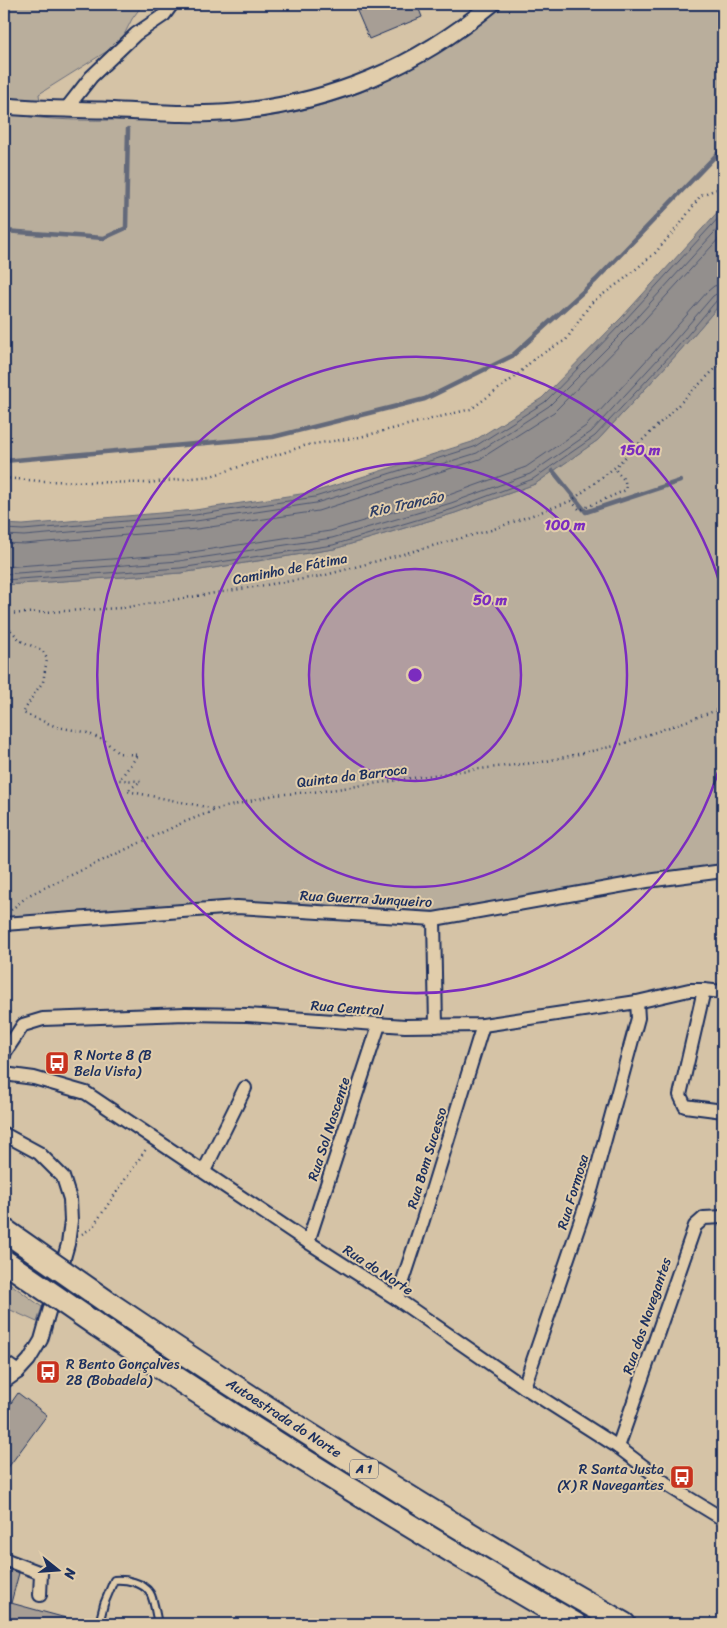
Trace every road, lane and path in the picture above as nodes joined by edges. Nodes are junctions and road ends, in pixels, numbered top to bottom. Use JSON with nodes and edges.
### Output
{"nodes":[{"id":1,"x":172,"y":4,"type":"edge"},
{"id":2,"x":492,"y":4,"type":"edge"},
{"id":3,"x":4,"y":106,"type":"edge"},
{"id":4,"x":66,"y":108,"type":"junction"},
{"id":5,"x":723,"y":187,"type":"edge"},
{"id":6,"x":723,"y":361,"type":"edge"},
{"id":7,"x":614,"y":468,"type":"junction"},
{"id":8,"x":4,"y":478,"type":"edge"},
{"id":9,"x":571,"y":501,"type":"junction"},
{"id":10,"x":4,"y":614,"type":"edge"},
{"id":11,"x":4,"y":623,"type":"edge"},
{"id":12,"x":723,"y":708,"type":"edge"},
{"id":13,"x":218,"y":809,"type":"junction"},
{"id":14,"x":723,"y":871,"type":"edge"},
{"id":15,"x":434,"y":919,"type":"junction"},
{"id":16,"x":4,"y":920,"type":"edge"},
{"id":17,"x":704,"y":990,"type":"junction"},
{"id":18,"x":723,"y":992,"type":"edge"},
{"id":19,"x":637,"y":1002,"type":"junction"},
{"id":20,"x":379,"y":1025,"type":"junction"},
{"id":21,"x":483,"y":1025,"type":"junction"},
{"id":22,"x":436,"y":1026,"type":"junction"},
{"id":23,"x":4,"y":1056,"type":"edge"},
{"id":24,"x":4,"y":1074,"type":"edge"},
{"id":25,"x":245,"y":1088,"type":"dead end"},
{"id":26,"x":723,"y":1111,"type":"edge"},
{"id":27,"x":4,"y":1134,"type":"edge"},
{"id":28,"x":154,"y":1138,"type":"junction"},
{"id":29,"x":204,"y":1172,"type":"junction"},
{"id":30,"x":723,"y":1218,"type":"edge"},
{"id":31,"x":92,"y":1228,"type":"dead end"},
{"id":32,"x":4,"y":1230,"type":"edge"},
{"id":33,"x":308,"y":1242,"type":"junction"},
{"id":34,"x":4,"y":1261,"type":"edge"},
{"id":35,"x":397,"y":1299,"type":"junction"},
{"id":36,"x":4,"y":1362,"type":"edge"},
{"id":37,"x":18,"y":1372,"type":"junction"},
{"id":38,"x":4,"y":1382,"type":"edge"},
{"id":39,"x":524,"y":1388,"type":"junction"},
{"id":40,"x":618,"y":1447,"type":"junction"},
{"id":41,"x":723,"y":1519,"type":"edge"},
{"id":42,"x":4,"y":1559,"type":"edge"},
{"id":43,"x":40,"y":1595,"type":"dead end"},
{"id":44,"x":99,"y":1624,"type":"edge"},
{"id":45,"x":158,"y":1624,"type":"edge"},
{"id":46,"x":575,"y":1624,"type":"edge"},
{"id":47,"x":624,"y":1624,"type":"edge"}],
"edges":[{"from":1,"to":4,"type":"street"},
{"from":2,"to":4,"type":"street"},
{"from":3,"to":4,"type":"street"},
{"from":5,"to":8,"type":"path"},
{"from":6,"to":7,"type":"path","name":"Caminho de Fátima"},
{"from":7,"to":9,"type":"path","name":"Caminho de Fátima"},
{"from":7,"to":9,"type":"path"},
{"from":9,"to":10,"type":"path","name":"Caminho de Fátima"},
{"from":11,"to":13,"type":"path"},
{"from":12,"to":13,"type":"path","name":"Quinta da Barroca"},
{"from":13,"to":16,"type":"path","name":"Quinta da Barroca"},
{"from":14,"to":15,"type":"street","name":"Rua Guerra Junqueiro"},
{"from":15,"to":16,"type":"street","name":"Rua Guerra Junqueiro"},
{"from":15,"to":22,"type":"street"},
{"from":17,"to":18,"type":"street","name":"Rua Central"},
{"from":17,"to":19,"type":"street","name":"Rua Central"},
{"from":17,"to":26,"type":"street"},
{"from":19,"to":21,"type":"street","name":"Rua Central"},
{"from":19,"to":39,"type":"street","name":"Rua Formosa"},
{"from":20,"to":22,"type":"street","name":"Rua Central"},
{"from":20,"to":23,"type":"street","name":"Rua Central"},
{"from":20,"to":33,"type":"street","name":"Rua Sol Nascente"},
{"from":21,"to":22,"type":"street","name":"Rua Central"},
{"from":21,"to":35,"type":"street","name":"Rua Bom Sucesso"},
{"from":24,"to":28,"type":"street","name":"Rua do Norte"},
{"from":25,"to":29,"type":"street"},
{"from":27,"to":37,"type":"street"},
{"from":28,"to":29,"type":"street","name":"Rua do Norte"},
{"from":28,"to":31,"type":"path"},
{"from":29,"to":33,"type":"street","name":"Rua do Norte"},
{"from":30,"to":40,"type":"street","name":"Rua dos Navegantes"},
{"from":32,"to":47,"type":"highway","name":"Autoestrada do Norte","number":"A 1","bridge":true},
{"from":33,"to":35,"type":"street","name":"Rua do Norte"},
{"from":34,"to":46,"type":"highway","name":"Autoestrada do Norte","number":"A 1","bridge":true},
{"from":35,"to":39,"type":"street","name":"Rua do Norte"},
{"from":36,"to":37,"type":"street"},
{"from":37,"to":38,"type":"street"},
{"from":39,"to":40,"type":"street","name":"Rua do Norte"},
{"from":40,"to":41,"type":"street","name":"Rua do Norte"},
{"from":42,"to":43,"type":"street"},
{"from":44,"to":45,"type":"lane"}]}
